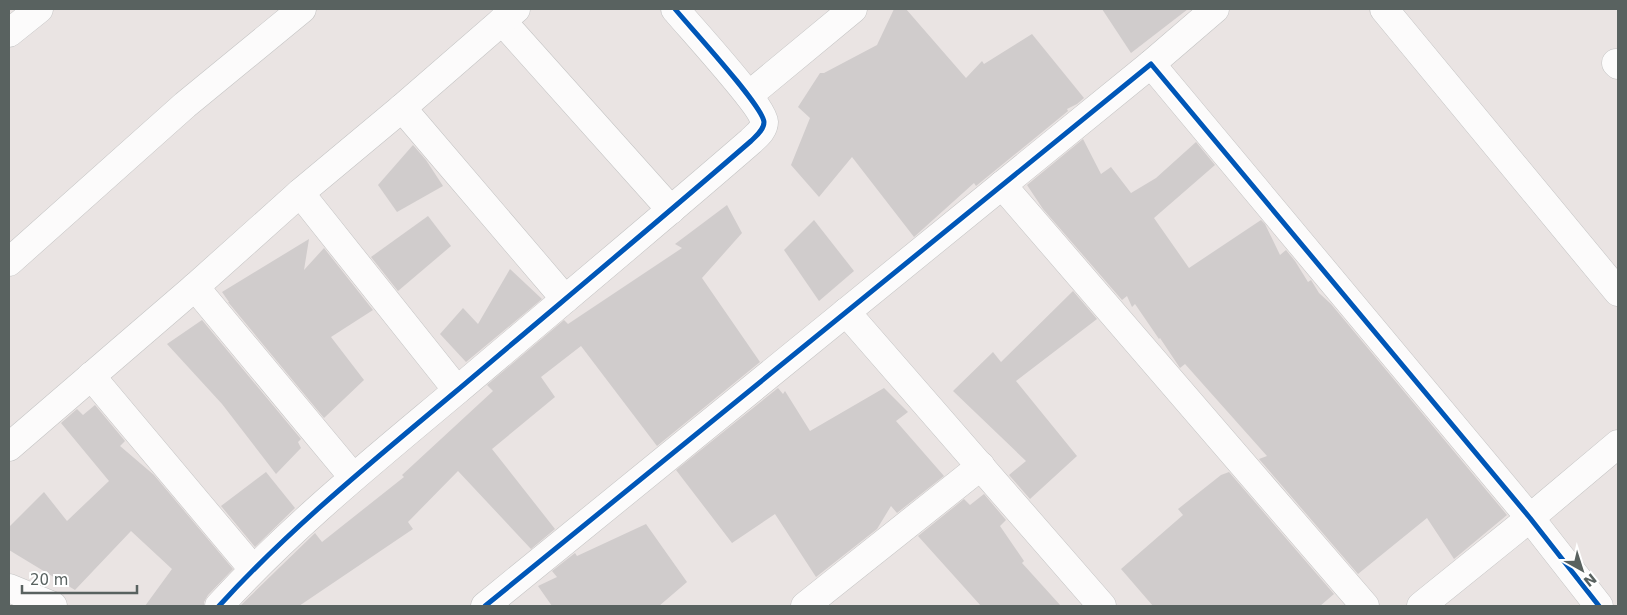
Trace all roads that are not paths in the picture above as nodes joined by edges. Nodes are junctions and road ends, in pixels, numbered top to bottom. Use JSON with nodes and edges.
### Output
{"nodes":[{"id":1,"x":39,"y":9,"type":"edge"},
{"id":2,"x":302,"y":9,"type":"edge"},
{"id":3,"x":675,"y":9,"type":"edge"},
{"id":4,"x":853,"y":9,"type":"edge"},
{"id":5,"x":1216,"y":9,"type":"edge"},
{"id":6,"x":1396,"y":13,"type":"edge"},
{"id":7,"x":509,"y":15,"type":"edge"},
{"id":8,"x":9,"y":33,"type":"edge"},
{"id":9,"x":1151,"y":64,"type":"junction"},
{"id":10,"x":749,"y":95,"type":"junction"},
{"id":11,"x":402,"y":108,"type":"junction"},
{"id":12,"x":1002,"y":185,"type":"junction"},
{"id":13,"x":300,"y":193,"type":"junction"},
{"id":14,"x":670,"y":210,"type":"junction"},
{"id":15,"x":9,"y":262,"type":"edge"},
{"id":16,"x":195,"y":287,"type":"junction"},
{"id":17,"x":1618,"y":292,"type":"edge"},
{"id":18,"x":565,"y":299,"type":"junction"},
{"id":19,"x":846,"y":312,"type":"junction"},
{"id":20,"x":91,"y":376,"type":"junction"},
{"id":21,"x":457,"y":390,"type":"junction"},
{"id":22,"x":1618,"y":444,"type":"edge"},
{"id":23,"x":9,"y":447,"type":"edge"},
{"id":24,"x":980,"y":466,"type":"junction"},
{"id":25,"x":353,"y":477,"type":"junction"},
{"id":26,"x":1530,"y":518,"type":"junction"},
{"id":27,"x":253,"y":570,"type":"junction"},
{"id":28,"x":9,"y":588,"type":"edge"},
{"id":29,"x":53,"y":606,"type":"edge"},
{"id":30,"x":219,"y":606,"type":"edge"},
{"id":31,"x":485,"y":606,"type":"edge"},
{"id":32,"x":805,"y":606,"type":"edge"},
{"id":33,"x":1102,"y":606,"type":"edge"},
{"id":34,"x":1365,"y":606,"type":"edge"},
{"id":35,"x":1421,"y":606,"type":"edge"},
{"id":36,"x":1599,"y":606,"type":"edge"}],
"edges":[{"from":1,"to":8,"type":"street"},
{"from":2,"to":15,"type":"street"},
{"from":3,"to":10,"type":"street"},
{"from":4,"to":10,"type":"street"},
{"from":5,"to":9,"type":"street"},
{"from":6,"to":17,"type":"street"},
{"from":7,"to":11,"type":"street"},
{"from":7,"to":14,"type":"street"},
{"from":9,"to":12,"type":"street"},
{"from":9,"to":26,"type":"street"},
{"from":10,"to":14,"type":"street"},
{"from":11,"to":13,"type":"street"},
{"from":11,"to":18,"type":"street"},
{"from":12,"to":19,"type":"street"},
{"from":12,"to":34,"type":"street"},
{"from":13,"to":16,"type":"street"},
{"from":13,"to":21,"type":"street"},
{"from":14,"to":18,"type":"street"},
{"from":16,"to":20,"type":"street"},
{"from":16,"to":25,"type":"street"},
{"from":18,"to":21,"type":"street"},
{"from":19,"to":24,"type":"street"},
{"from":19,"to":31,"type":"street"},
{"from":20,"to":23,"type":"street"},
{"from":20,"to":27,"type":"street"},
{"from":21,"to":25,"type":"street"},
{"from":22,"to":26,"type":"street"},
{"from":24,"to":32,"type":"street"},
{"from":24,"to":33,"type":"street"},
{"from":25,"to":27,"type":"street"},
{"from":26,"to":35,"type":"street"},
{"from":26,"to":36,"type":"street"},
{"from":27,"to":30,"type":"street"},
{"from":28,"to":29,"type":"street"}]}
